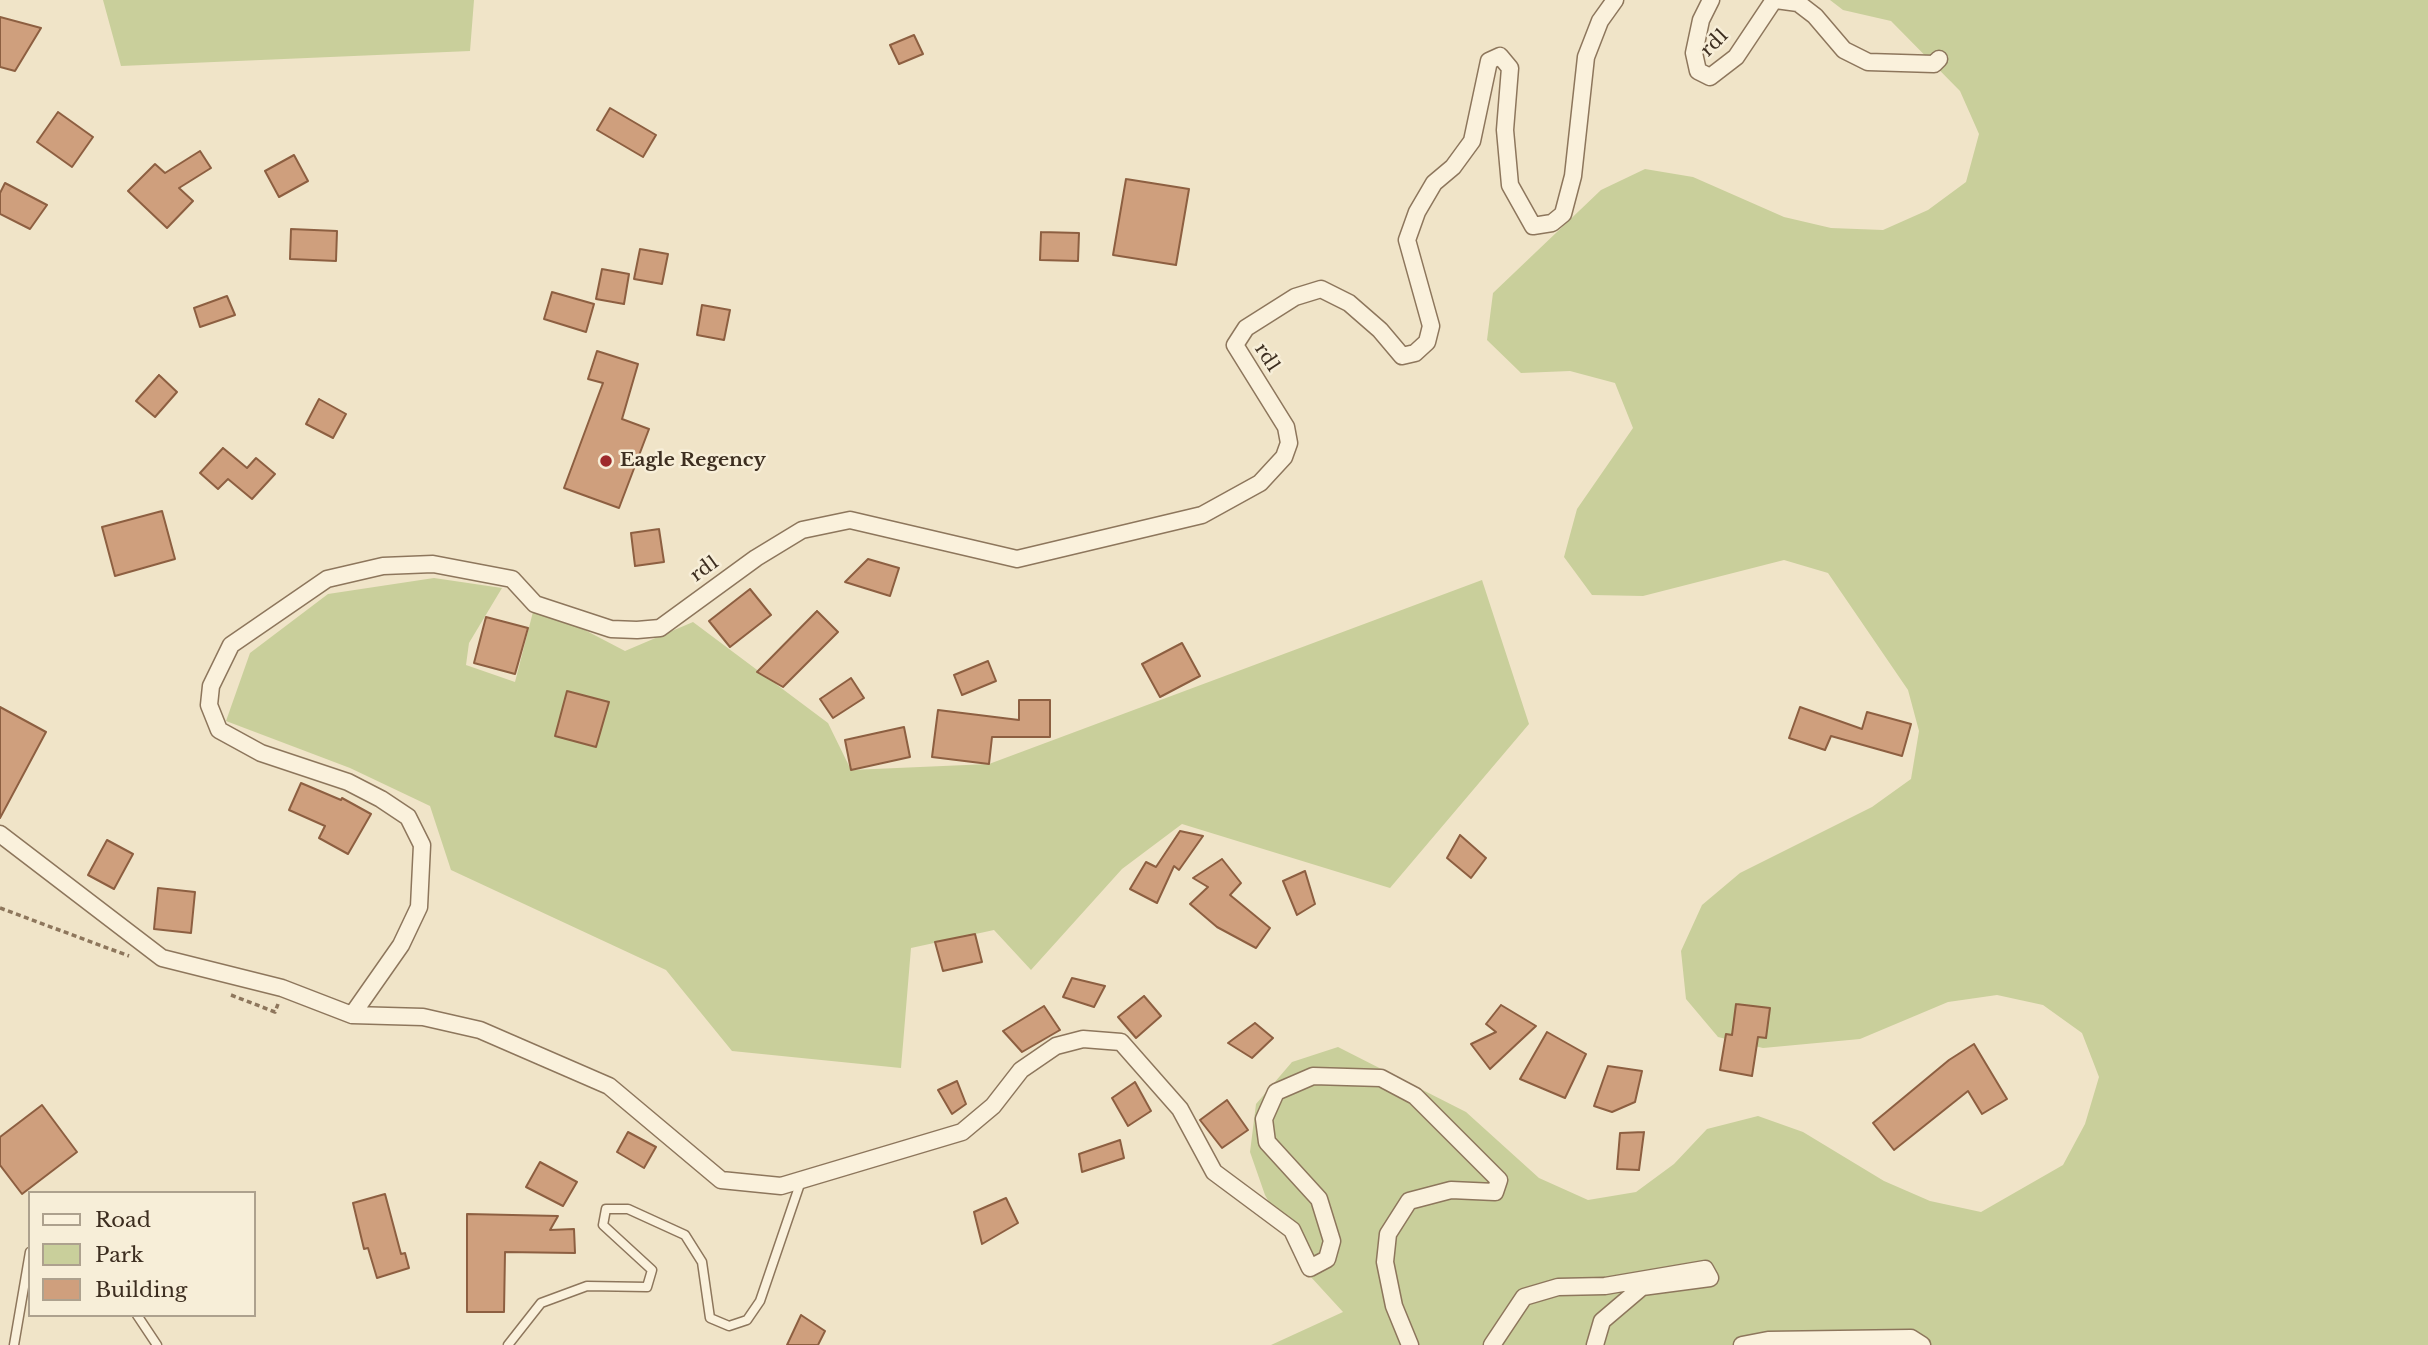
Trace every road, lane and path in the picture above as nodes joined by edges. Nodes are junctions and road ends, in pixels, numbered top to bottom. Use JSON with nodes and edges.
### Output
{"nodes":[{"id":1,"x":1615,"y":0,"type":"edge"},
{"id":2,"x":1711,"y":0,"type":"edge"},
{"id":3,"x":1775,"y":0,"type":"edge"},
{"id":4,"x":1798,"y":1,"type":"edge"},
{"id":5,"x":1939,"y":59,"type":"dead end"},
{"id":6,"x":0,"y":834,"type":"edge"},
{"id":7,"x":352,"y":1016,"type":"junction"},
{"id":8,"x":802,"y":1178,"type":"junction"},
{"id":9,"x":28,"y":1264,"type":"edge"},
{"id":10,"x":138,"y":1317,"type":"edge"},
{"id":11,"x":14,"y":1345,"type":"edge"},
{"id":12,"x":157,"y":1345,"type":"edge"},
{"id":13,"x":508,"y":1345,"type":"edge"},
{"id":14,"x":1410,"y":1345,"type":"edge"},
{"id":15,"x":1492,"y":1345,"type":"edge"},
{"id":16,"x":1595,"y":1345,"type":"edge"},
{"id":17,"x":1742,"y":1345,"type":"edge"},
{"id":18,"x":1922,"y":1345,"type":"edge"}],
"edges":[{"from":1,"to":7,"type":"street","name":"rd1"},
{"from":2,"to":3,"type":"street","name":"rd1"},
{"from":3,"to":4,"type":"street","name":"rd1"},
{"from":4,"to":5,"type":"street","name":"rd1"},
{"from":6,"to":7,"type":"street"},
{"from":7,"to":8,"type":"street"},
{"from":8,"to":13,"type":"lane"},
{"from":8,"to":14,"type":"street"},
{"from":9,"to":11,"type":"lane"},
{"from":10,"to":12,"type":"lane"},
{"from":15,"to":16,"type":"street"},
{"from":17,"to":18,"type":"street"}]}
